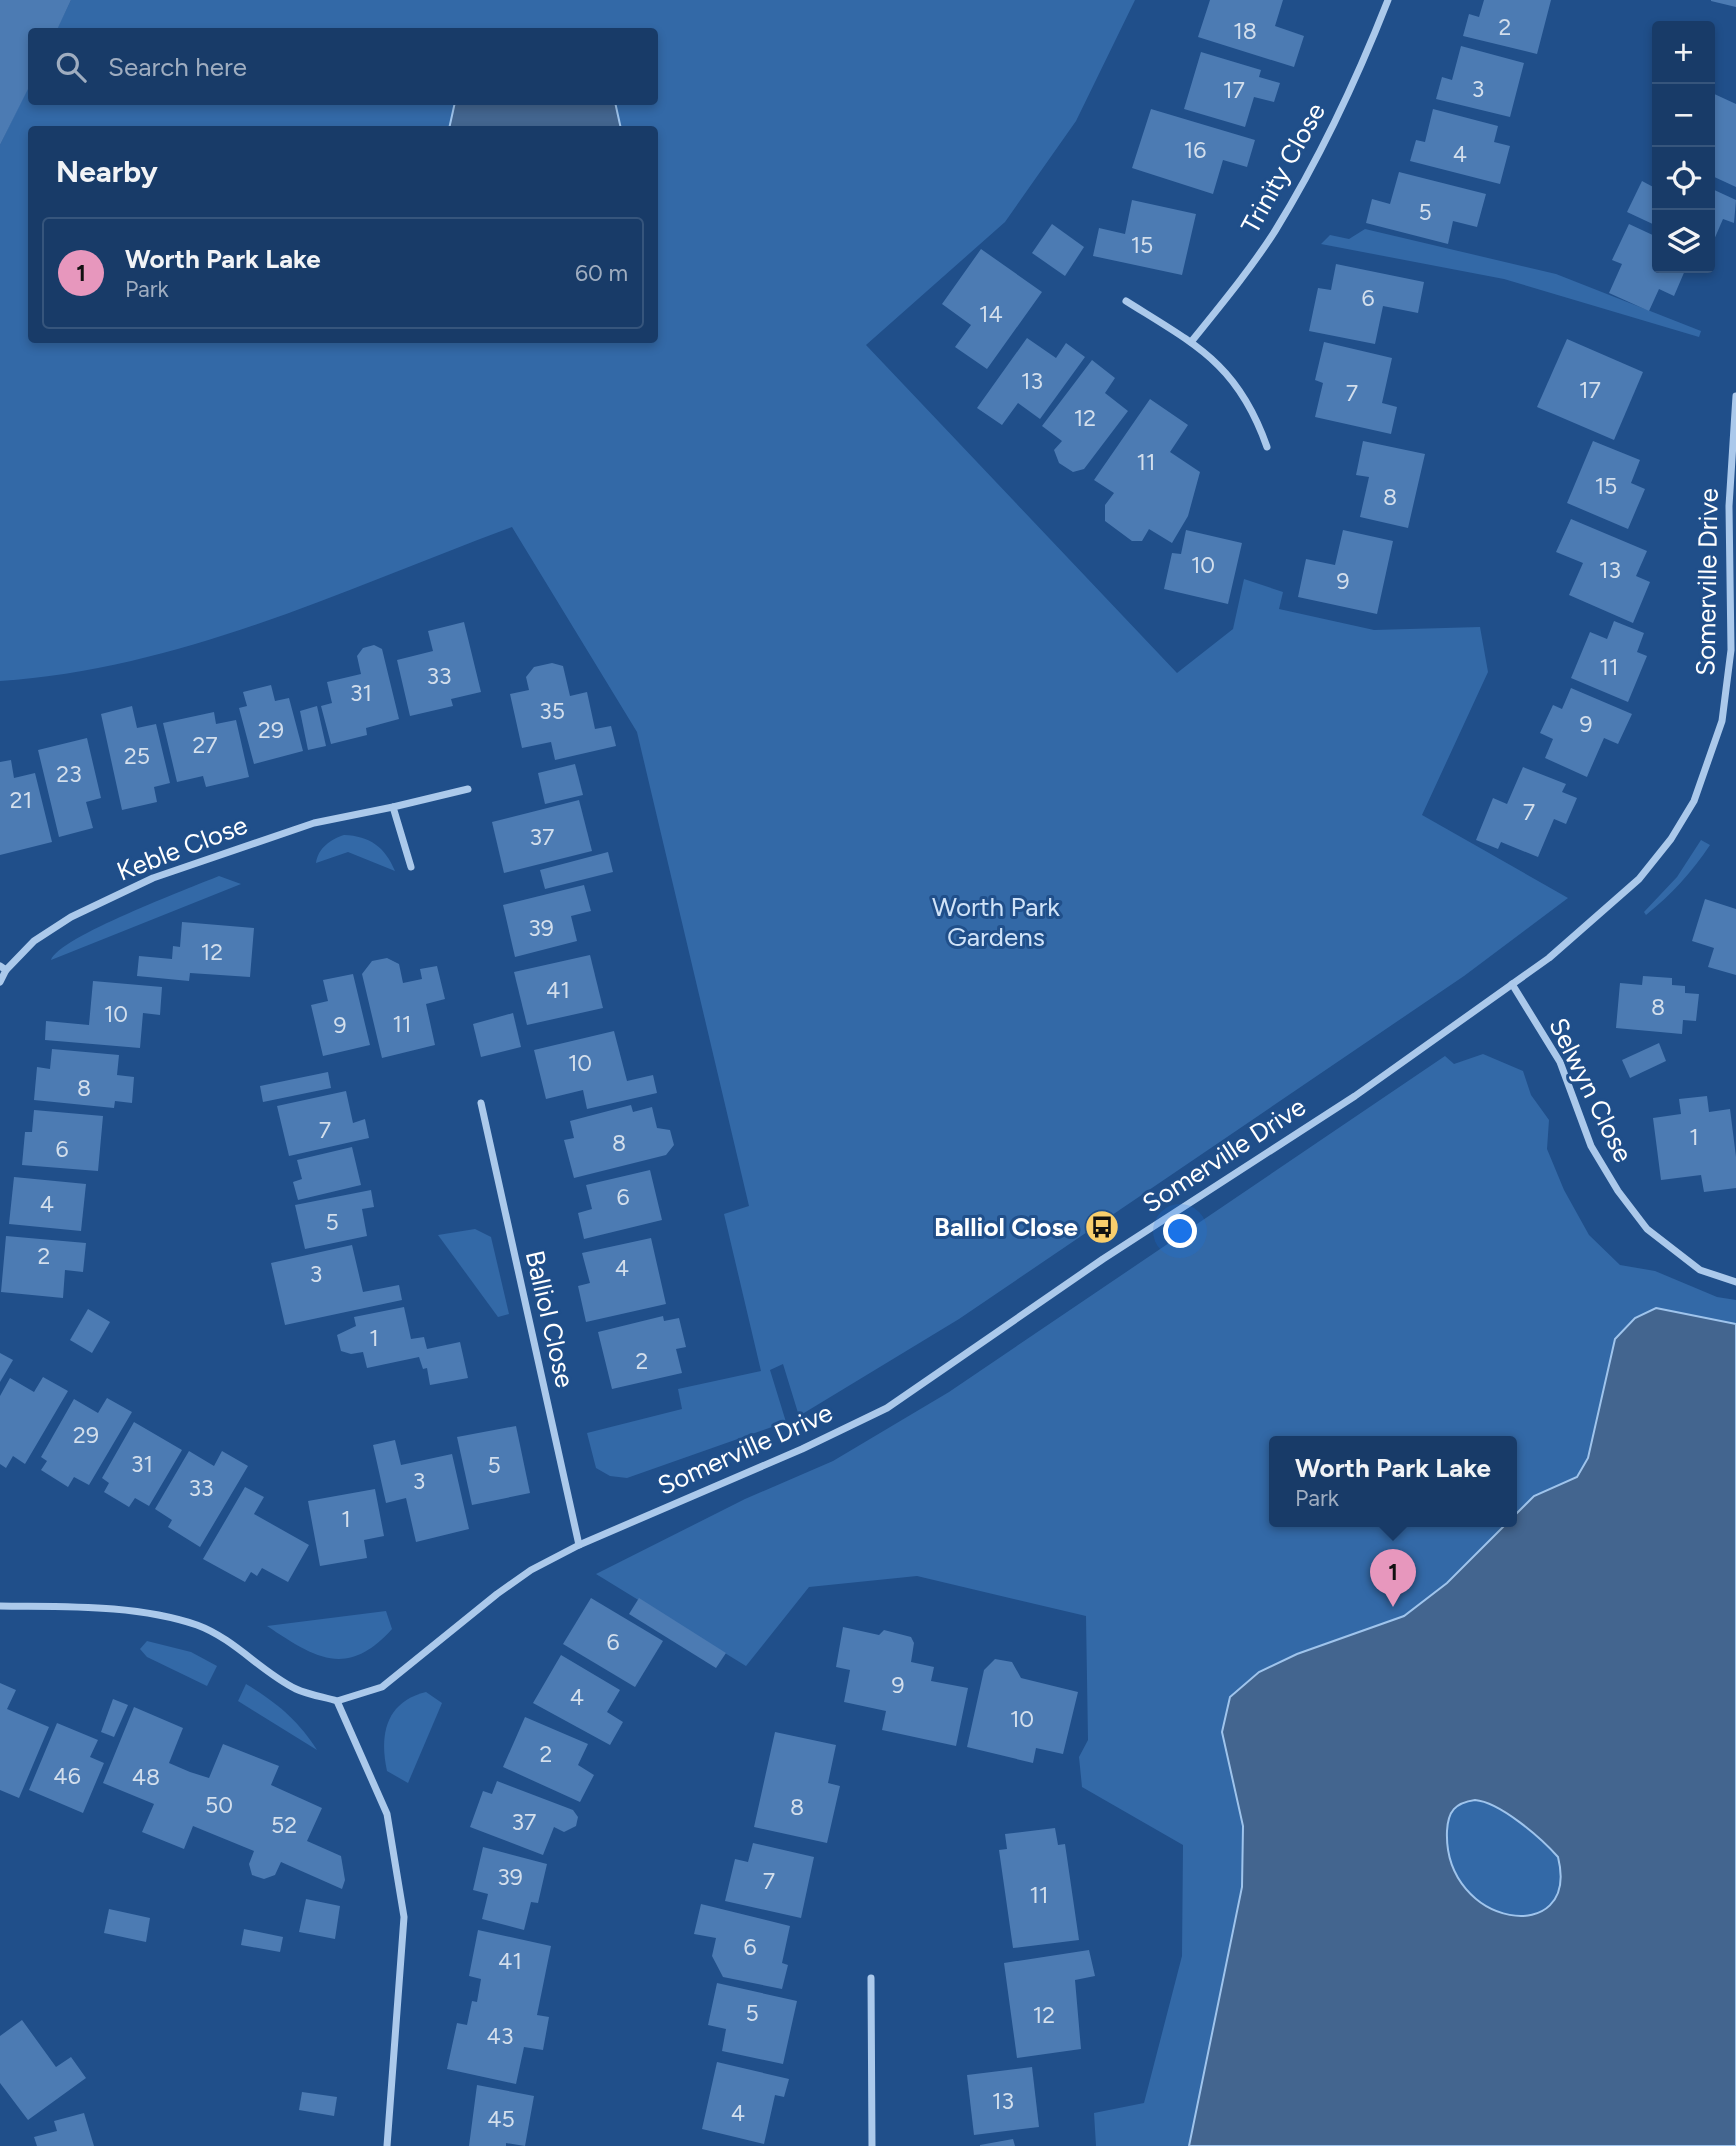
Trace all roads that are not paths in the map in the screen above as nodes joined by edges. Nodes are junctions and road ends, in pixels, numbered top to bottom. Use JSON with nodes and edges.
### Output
{"nodes":[{"id":1,"x":1388,"y":0,"type":"edge"},
{"id":2,"x":1126,"y":301,"type":"dead end"},
{"id":3,"x":1191,"y":342,"type":"junction"},
{"id":4,"x":1736,"y":396,"type":"edge"},
{"id":5,"x":1267,"y":447,"type":"dead end"},
{"id":6,"x":468,"y":789,"type":"dead end"},
{"id":7,"x":393,"y":807,"type":"junction"},
{"id":8,"x":411,"y":867,"type":"dead end"},
{"id":9,"x":3,"y":968,"type":"edge"},
{"id":10,"x":0,"y":982,"type":"edge"},
{"id":11,"x":1512,"y":984,"type":"junction"},
{"id":12,"x":481,"y":1103,"type":"dead end"},
{"id":13,"x":1736,"y":1282,"type":"edge"},
{"id":14,"x":579,"y":1545,"type":"junction"},
{"id":15,"x":0,"y":1606,"type":"edge"},
{"id":16,"x":337,"y":1702,"type":"junction"},
{"id":17,"x":872,"y":1978,"type":"dead end"},
{"id":18,"x":387,"y":2146,"type":"edge"},
{"id":19,"x":872,"y":2146,"type":"edge"}],
"edges":[{"from":1,"to":3,"type":"street","name":"Trinity Close"},
{"from":2,"to":3,"type":"street"},
{"from":3,"to":5,"type":"street"},
{"from":4,"to":11,"type":"street","name":"Somerville Drive"},
{"from":6,"to":7,"type":"street","name":"Keble Close"},
{"from":7,"to":8,"type":"street"},
{"from":7,"to":9,"type":"street","name":"Keble Close"},
{"from":9,"to":10,"type":"street","name":"Keble Close"},
{"from":11,"to":13,"type":"street","name":"Selwyn Close"},
{"from":11,"to":14,"type":"street","name":"Somerville Drive"},
{"from":12,"to":14,"type":"street","name":"Balliol Close"},
{"from":14,"to":16,"type":"street","name":"Somerville Drive"},
{"from":15,"to":16,"type":"street"},
{"from":16,"to":18,"type":"street"},
{"from":17,"to":19,"type":"street"}]}
